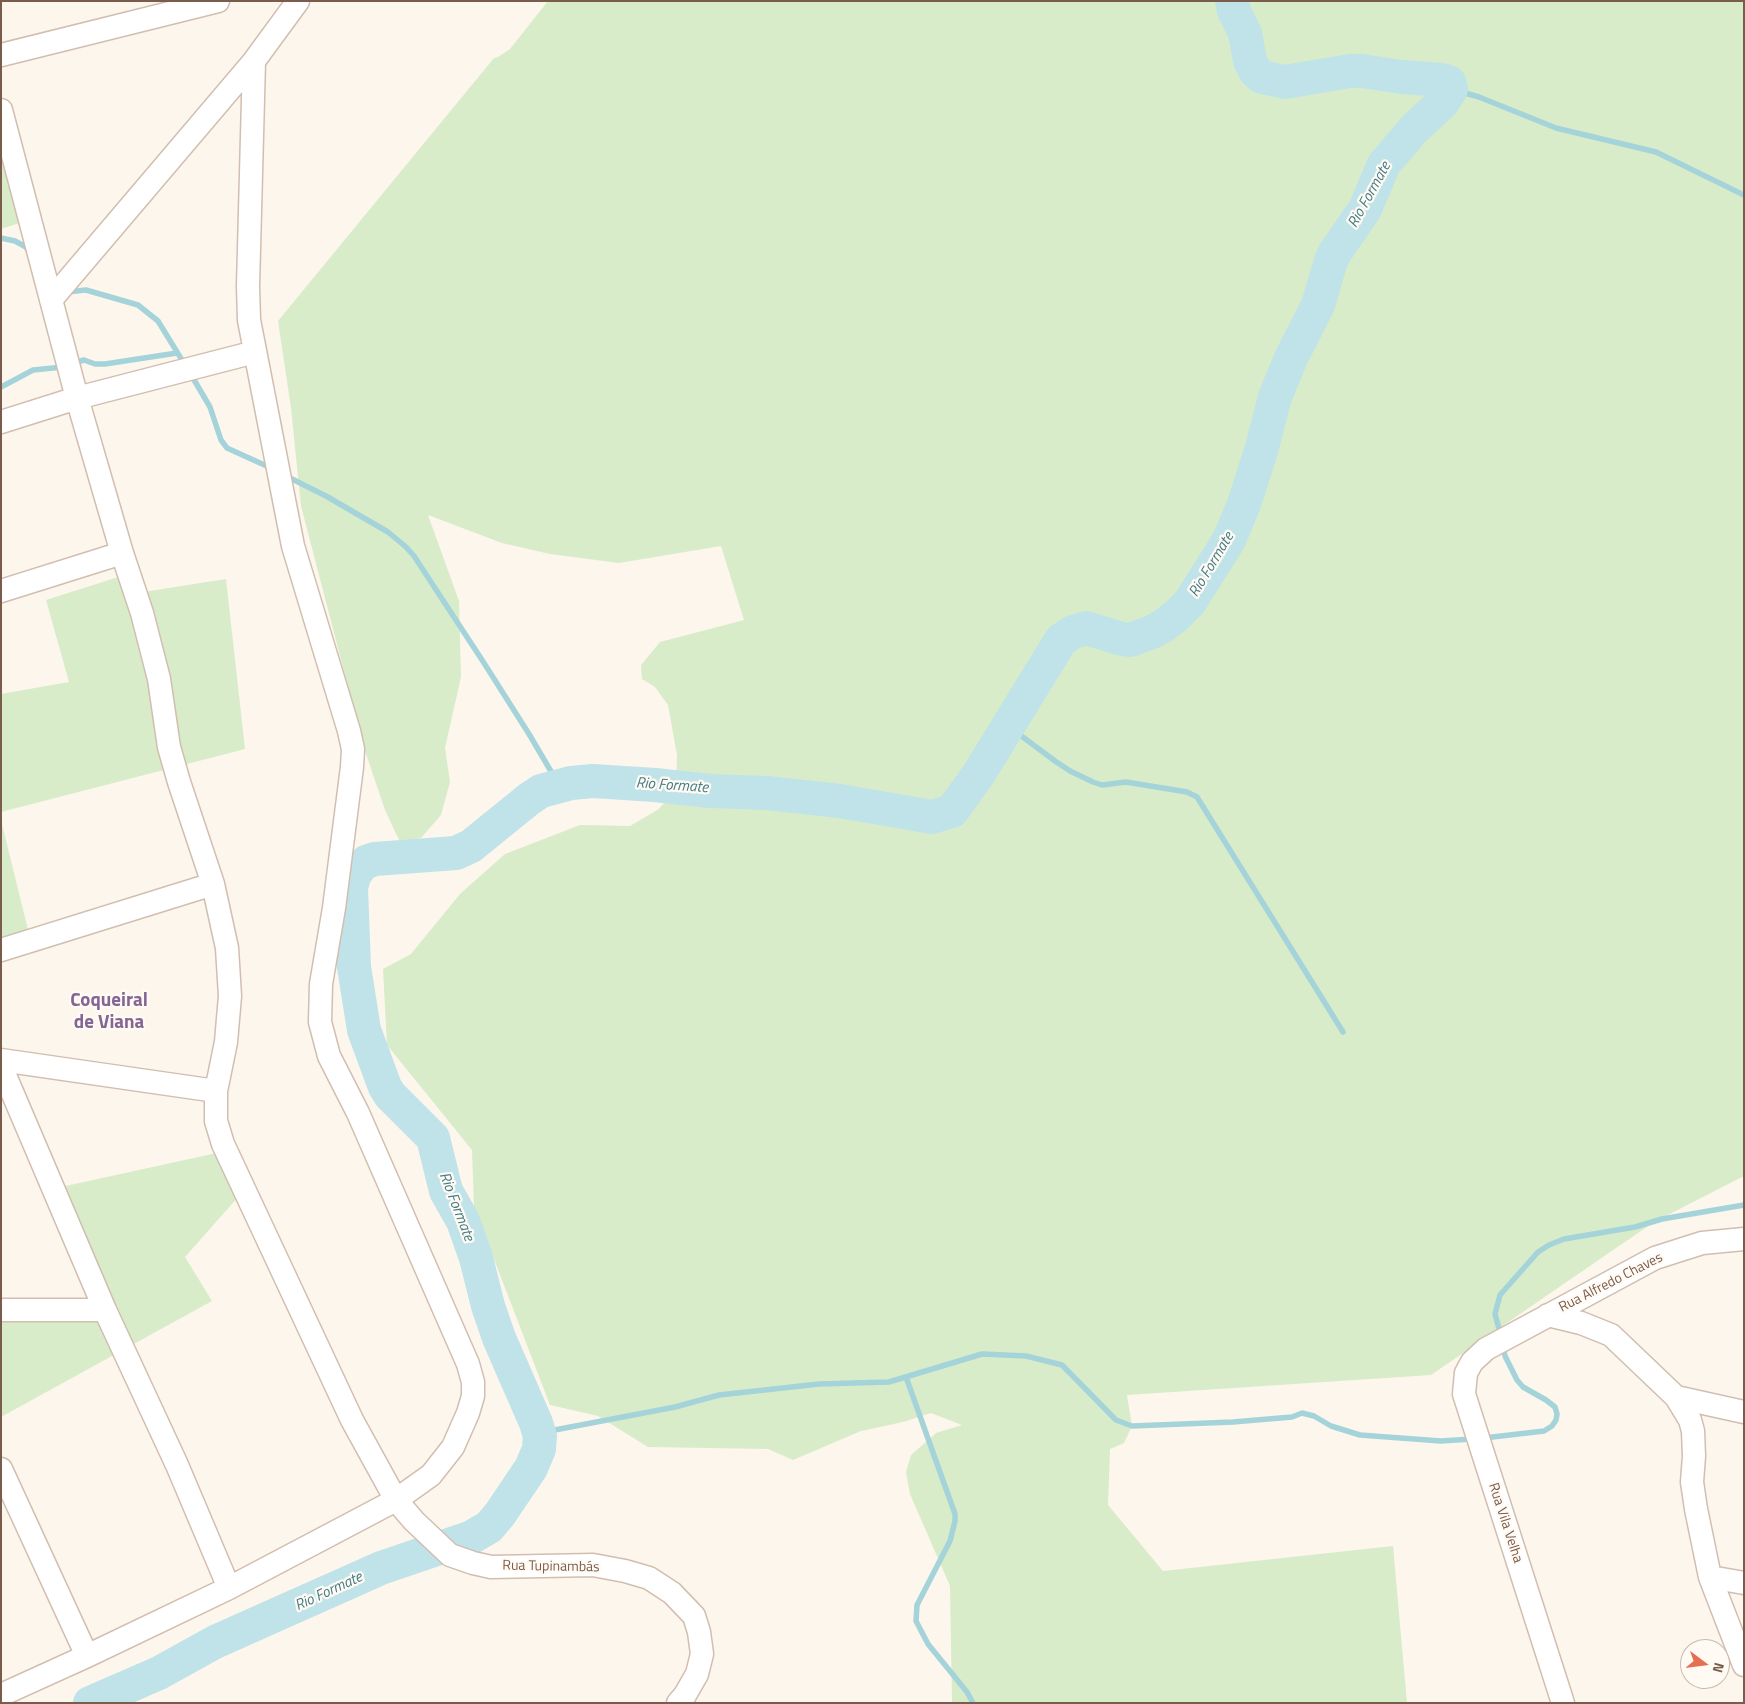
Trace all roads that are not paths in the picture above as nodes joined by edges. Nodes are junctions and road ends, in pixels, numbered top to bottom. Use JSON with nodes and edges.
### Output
{"nodes":[{"id":1,"x":218,"y":1,"type":"edge"},
{"id":2,"x":298,"y":1,"type":"edge"},
{"id":3,"x":1,"y":55,"type":"edge"},
{"id":4,"x":254,"y":61,"type":"junction"},
{"id":5,"x":1,"y":110,"type":"edge"},
{"id":6,"x":51,"y":300,"type":"junction"},
{"id":7,"x":255,"y":352,"type":"junction"},
{"id":8,"x":77,"y":398,"type":"junction"},
{"id":9,"x":1,"y":422,"type":"edge"},
{"id":10,"x":122,"y":553,"type":"junction"},
{"id":11,"x":1,"y":591,"type":"edge"},
{"id":12,"x":213,"y":884,"type":"junction"},
{"id":13,"x":1,"y":950,"type":"edge"},
{"id":14,"x":1,"y":1060,"type":"edge"},
{"id":15,"x":1,"y":1066,"type":"edge"},
{"id":16,"x":216,"y":1091,"type":"junction"},
{"id":17,"x":1744,"y":1239,"type":"edge"},
{"id":18,"x":1,"y":1310,"type":"edge"},
{"id":19,"x":105,"y":1310,"type":"junction"},
{"id":20,"x":1548,"y":1315,"type":"junction"},
{"id":21,"x":1486,"y":1349,"type":"joint"},
{"id":22,"x":1676,"y":1397,"type":"junction"},
{"id":23,"x":1744,"y":1412,"type":"edge"},
{"id":24,"x":1,"y":1469,"type":"edge"},
{"id":25,"x":396,"y":1500,"type":"junction"},
{"id":26,"x":1710,"y":1577,"type":"junction"},
{"id":27,"x":1744,"y":1584,"type":"edge"},
{"id":28,"x":229,"y":1588,"type":"junction"},
{"id":29,"x":88,"y":1656,"type":"junction"},
{"id":30,"x":1744,"y":1665,"type":"edge"},
{"id":31,"x":1,"y":1695,"type":"edge"},
{"id":32,"x":678,"y":1703,"type":"edge"},
{"id":33,"x":1562,"y":1703,"type":"edge"}],
"edges":[{"from":1,"to":3,"type":"street"},
{"from":2,"to":4,"type":"street"},
{"from":4,"to":6,"type":"street"},
{"from":4,"to":7,"type":"street"},
{"from":5,"to":6,"type":"street"},
{"from":6,"to":8,"type":"street"},
{"from":7,"to":8,"type":"street"},
{"from":7,"to":25,"type":"street"},
{"from":8,"to":9,"type":"street"},
{"from":8,"to":10,"type":"street"},
{"from":10,"to":11,"type":"street"},
{"from":10,"to":12,"type":"street"},
{"from":12,"to":13,"type":"street"},
{"from":12,"to":16,"type":"street"},
{"from":14,"to":16,"type":"street"},
{"from":15,"to":19,"type":"street"},
{"from":16,"to":25,"type":"street"},
{"from":17,"to":20,"type":"street","name":"Rua Alfredo Chaves"},
{"from":18,"to":19,"type":"street"},
{"from":19,"to":28,"type":"street"},
{"from":20,"to":21,"type":"street","name":"Rua Alfredo Chaves"},
{"from":20,"to":22,"type":"street"},
{"from":21,"to":33,"type":"street","name":"Rua Vila Velha"},
{"from":22,"to":23,"type":"street"},
{"from":22,"to":26,"type":"street"},
{"from":24,"to":29,"type":"street"},
{"from":25,"to":28,"type":"street"},
{"from":25,"to":32,"type":"street","name":"Rua Tupinambás"},
{"from":26,"to":27,"type":"street"},
{"from":26,"to":30,"type":"street"},
{"from":28,"to":29,"type":"street"},
{"from":29,"to":31,"type":"street"}]}
